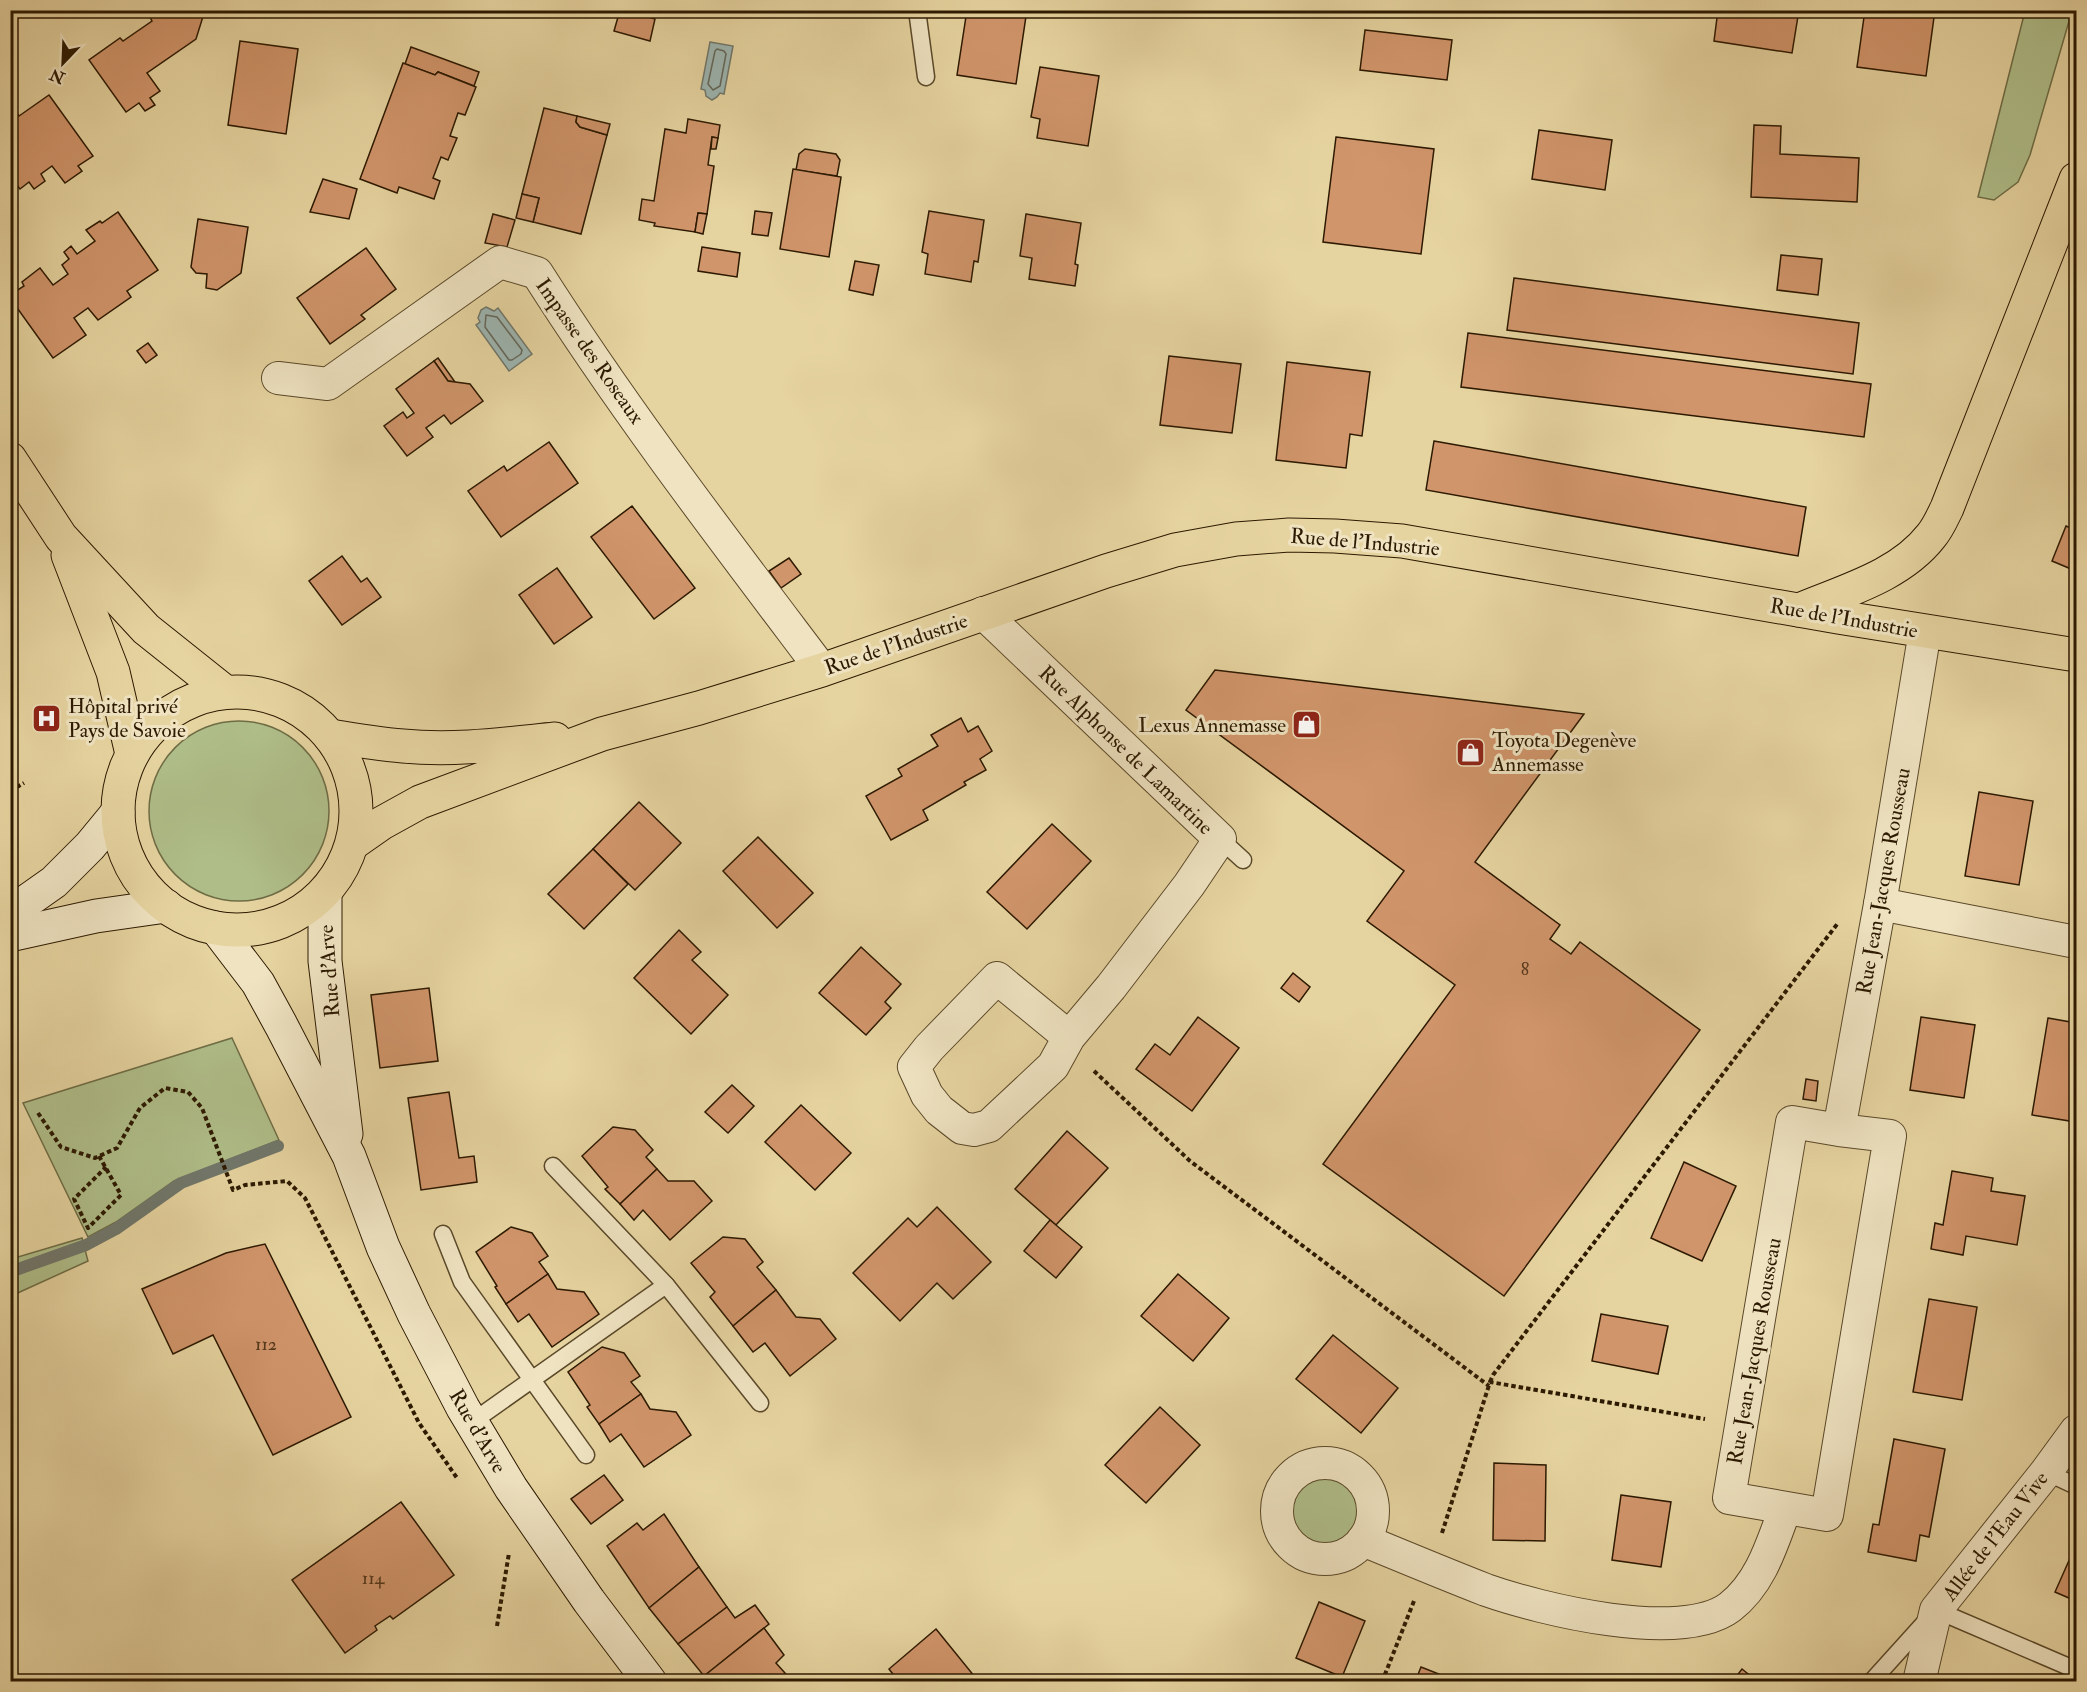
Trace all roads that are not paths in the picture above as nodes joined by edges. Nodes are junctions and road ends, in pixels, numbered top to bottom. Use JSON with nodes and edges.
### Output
{"nodes":[{"id":1,"x":917,"y":10,"type":"edge"},
{"id":2,"x":926,"y":77,"type":"dead end"},
{"id":3,"x":2076,"y":179,"type":"edge"},
{"id":4,"x":278,"y":378,"type":"dead end"},
{"id":5,"x":10,"y":459,"type":"edge"},
{"id":6,"x":60,"y":537,"type":"junction"},
{"id":7,"x":1799,"y":610,"type":"junction"},
{"id":8,"x":983,"y":613,"type":"junction"},
{"id":9,"x":1925,"y":631,"type":"junction"},
{"id":10,"x":2076,"y":655,"type":"edge"},
{"id":11,"x":822,"y":670,"type":"junction"},
{"id":12,"x":225,"y":692,"type":"junction"},
{"id":13,"x":602,"y":734,"type":"junction"},
{"id":14,"x":330,"y":736,"type":"junction"},
{"id":15,"x":132,"y":754,"type":"junction"},
{"id":16,"x":118,"y":812,"type":"junction"},
{"id":17,"x":1220,"y":839,"type":"junction"},
{"id":18,"x":352,"y":844,"type":"junction"},
{"id":19,"x":1243,"y":860,"type":"dead end"},
{"id":20,"x":325,"y":892,"type":"junction"},
{"id":21,"x":1880,"y":904,"type":"junction"},
{"id":22,"x":166,"y":906,"type":"junction"},
{"id":23,"x":10,"y":913,"type":"edge"},
{"id":24,"x":216,"y":928,"type":"junction"},
{"id":25,"x":10,"y":935,"type":"edge"},
{"id":26,"x":2076,"y":942,"type":"edge"},
{"id":27,"x":1067,"y":1040,"type":"junction"},
{"id":28,"x":1839,"y":1130,"type":"junction"},
{"id":29,"x":349,"y":1156,"type":"junction"},
{"id":30,"x":554,"y":1166,"type":"dead end"},
{"id":31,"x":443,"y":1234,"type":"dead end"},
{"id":32,"x":666,"y":1285,"type":"junction"},
{"id":33,"x":532,"y":1380,"type":"junction"},
{"id":34,"x":760,"y":1403,"type":"dead end"},
{"id":35,"x":472,"y":1422,"type":"junction"},
{"id":36,"x":2076,"y":1431,"type":"edge"},
{"id":37,"x":586,"y":1455,"type":"dead end"},
{"id":38,"x":2046,"y":1472,"type":"junction"},
{"id":39,"x":2076,"y":1486,"type":"edge"},
{"id":40,"x":1785,"y":1509,"type":"junction"},
{"id":41,"x":1363,"y":1540,"type":"dead end"},
{"id":42,"x":1936,"y":1610,"type":"junction"},
{"id":43,"x":2076,"y":1670,"type":"edge"},
{"id":44,"x":650,"y":1682,"type":"edge"},
{"id":45,"x":1872,"y":1682,"type":"edge"},
{"id":46,"x":1919,"y":1682,"type":"edge"}],
"edges":[{"from":1,"to":2,"type":"lane"},
{"from":3,"to":7,"type":"main road"},
{"from":4,"to":11,"type":"street","name":"Impasse des Roseaux"},
{"from":5,"to":6,"type":"main road"},
{"from":6,"to":12,"type":"main road"},
{"from":6,"to":15,"type":"main road"},
{"from":7,"to":8,"type":"main road","name":"Rue de l'Industrie"},
{"from":7,"to":9,"type":"main road","name":"Rue de l'Industrie"},
{"from":8,"to":11,"type":"main road","name":"Rue de l'Industrie"},
{"from":8,"to":17,"type":"street","name":"Rue Alphonse de Lamartine"},
{"from":9,"to":10,"type":"main road","name":"Rue de l'Industrie"},
{"from":9,"to":21,"type":"street","name":"Rue Jean-Jacques Rousseau"},
{"from":11,"to":13,"type":"main road","name":"Rue de l'Industrie"},
{"from":12,"to":14,"type":"main road"},
{"from":12,"to":15,"type":"main road"},
{"from":13,"to":14,"type":"main road","name":"Rue de l'Industrie"},
{"from":13,"to":18,"type":"main road","name":"Rue de l'Industrie"},
{"from":14,"to":18,"type":"main road"},
{"from":15,"to":16,"type":"main road"},
{"from":16,"to":22,"type":"main road"},
{"from":16,"to":23,"type":"main road"},
{"from":17,"to":19,"type":"lane"},
{"from":17,"to":27,"type":"street","name":"Rue Alphonse de Lamartine"},
{"from":18,"to":20,"type":"main road"},
{"from":20,"to":24,"type":"main road"},
{"from":20,"to":29,"type":"main road","name":"Rue d'Arve"},
{"from":21,"to":26,"type":"street"},
{"from":21,"to":28,"type":"street","name":"Rue Jean-Jacques Rousseau"},
{"from":22,"to":24,"type":"main road"},
{"from":22,"to":25,"type":"main road"},
{"from":24,"to":29,"type":"main road","name":"Rue d'Arve"},
{"from":27,"to":27,"type":"street","name":"Rue Alphonse de Lamartine"},
{"from":28,"to":40,"type":"street","name":"Rue Jean-Jacques Rousseau"},
{"from":28,"to":40,"type":"street","name":"Rue Jean-Jacques Rousseau"},
{"from":29,"to":35,"type":"main road","name":"Rue d'Arve"},
{"from":30,"to":32,"type":"lane"},
{"from":31,"to":33,"type":"lane"},
{"from":32,"to":33,"type":"lane"},
{"from":32,"to":34,"type":"lane"},
{"from":33,"to":35,"type":"lane"},
{"from":33,"to":37,"type":"lane"},
{"from":35,"to":44,"type":"main road","name":"Rue d'Arve"},
{"from":36,"to":38,"type":"street","name":"Allée de l'Eau Vive"},
{"from":38,"to":39,"type":"lane"},
{"from":38,"to":42,"type":"street","name":"Allée de l'Eau Vive"},
{"from":40,"to":41,"type":"street"},
{"from":42,"to":43,"type":"lane"},
{"from":42,"to":45,"type":"lane"},
{"from":42,"to":46,"type":"street","name":"Allée de l'Eau Vive"}]}
